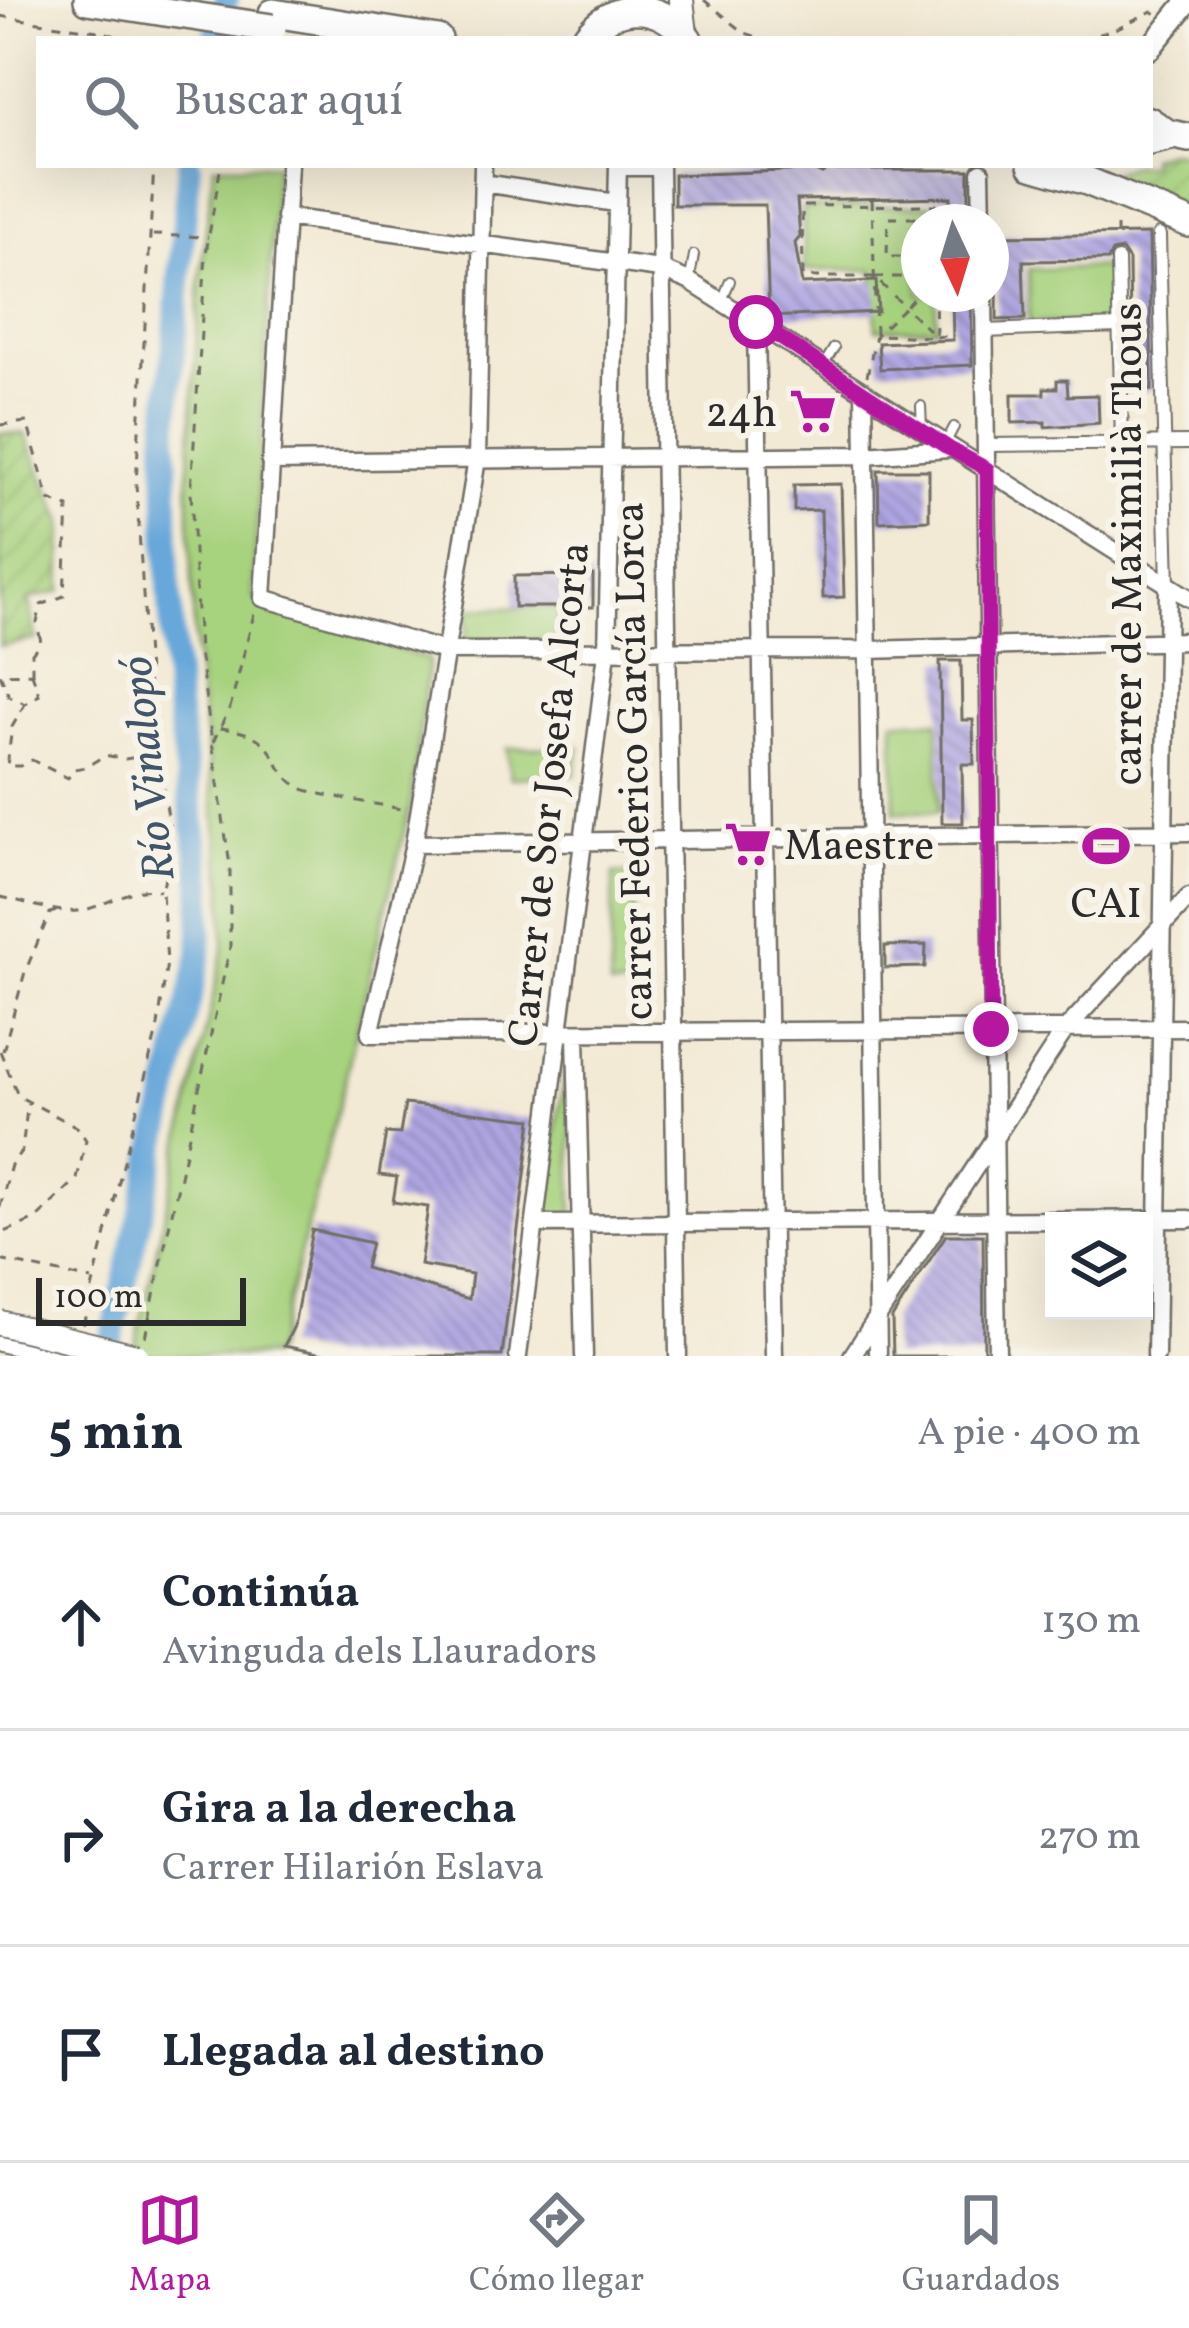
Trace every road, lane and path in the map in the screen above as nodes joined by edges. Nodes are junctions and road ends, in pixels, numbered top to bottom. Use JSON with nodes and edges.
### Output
{"nodes":[{"id":1,"x":88,"y":0,"type":"edge"},
{"id":2,"x":681,"y":0,"type":"edge"},
{"id":3,"x":704,"y":0,"type":"edge"},
{"id":4,"x":1189,"y":0,"type":"edge"},
{"id":5,"x":636,"y":4,"type":"edge"},
{"id":6,"x":177,"y":6,"type":"edge"},
{"id":7,"x":0,"y":16,"type":"edge"},
{"id":8,"x":273,"y":21,"type":"junction"},
{"id":9,"x":1170,"y":25,"type":"junction"},
{"id":10,"x":115,"y":36,"type":"edge"},
{"id":11,"x":327,"y":36,"type":"edge"},
{"id":12,"x":410,"y":36,"type":"edge"},
{"id":13,"x":586,"y":36,"type":"edge"},
{"id":14,"x":686,"y":36,"type":"edge"},
{"id":15,"x":687,"y":36,"type":"edge"},
{"id":16,"x":754,"y":36,"type":"edge"},
{"id":17,"x":1092,"y":36,"type":"edge"},
{"id":18,"x":1153,"y":45,"type":"edge"},
{"id":19,"x":154,"y":168,"type":"edge"},
{"id":20,"x":220,"y":168,"type":"edge"},
{"id":21,"x":289,"y":168,"type":"edge"},
{"id":22,"x":618,"y":168,"type":"edge"},
{"id":23,"x":660,"y":168,"type":"edge"},
{"id":24,"x":1042,"y":168,"type":"edge"},
{"id":25,"x":981,"y":172,"type":"dead end"},
{"id":26,"x":483,"y":174,"type":"edge"},
{"id":27,"x":872,"y":199,"type":"dead end"},
{"id":28,"x":616,"y":203,"type":"junction"},
{"id":29,"x":982,"y":204,"type":"edge"},
{"id":30,"x":872,"y":206,"type":"junction"},
{"id":31,"x":901,"y":206,"type":"edge"},
{"id":32,"x":285,"y":217,"type":"junction"},
{"id":33,"x":901,"y":218,"type":"edge"},
{"id":34,"x":1118,"y":222,"type":"dead end"},
{"id":35,"x":1189,"y":223,"type":"edge"},
{"id":36,"x":152,"y":235,"type":"junction"},
{"id":37,"x":1118,"y":235,"type":"dead end"},
{"id":38,"x":1159,"y":235,"type":"dead end"},
{"id":39,"x":208,"y":237,"type":"junction"},
{"id":40,"x":483,"y":244,"type":"junction"},
{"id":41,"x":694,"y":255,"type":"dead end"},
{"id":42,"x":901,"y":257,"type":"edge"},
{"id":43,"x":1118,"y":260,"type":"dead end"},
{"id":44,"x":615,"y":262,"type":"junction"},
{"id":45,"x":660,"y":269,"type":"junction"},
{"id":46,"x":874,"y":277,"type":"junction"},
{"id":47,"x":901,"y":278,"type":"edge"},
{"id":48,"x":689,"y":281,"type":"junction"},
{"id":49,"x":730,"y":281,"type":"dead end"},
{"id":50,"x":722,"y":301,"type":"junction"},
{"id":51,"x":901,"y":303,"type":"edge"},
{"id":52,"x":901,"y":311,"type":"edge"},
{"id":53,"x":910,"y":312,"type":"edge"},
{"id":54,"x":935,"y":312,"type":"edge"},
{"id":55,"x":984,"y":312,"type":"edge"},
{"id":56,"x":756,"y":322,"type":"junction"},
{"id":57,"x":1119,"y":326,"type":"junction"},
{"id":58,"x":800,"y":328,"type":"dead end"},
{"id":59,"x":984,"y":331,"type":"junction"},
{"id":60,"x":876,"y":335,"type":"junction"},
{"id":61,"x":953,"y":335,"type":"dead end"},
{"id":62,"x":936,"y":337,"type":"junction"},
{"id":63,"x":788,"y":344,"type":"junction"},
{"id":64,"x":834,"y":348,"type":"dead end"},
{"id":65,"x":823,"y":367,"type":"junction"},
{"id":66,"x":864,"y":391,"type":"junction"},
{"id":67,"x":921,"y":406,"type":"dead end"},
{"id":68,"x":0,"y":425,"type":"edge"},
{"id":69,"x":954,"y":427,"type":"dead end"},
{"id":70,"x":922,"y":430,"type":"junction"},
{"id":71,"x":1164,"y":443,"type":"junction"},
{"id":72,"x":1189,"y":443,"type":"edge"},
{"id":73,"x":1122,"y":444,"type":"junction"},
{"id":74,"x":986,"y":446,"type":"junction"},
{"id":75,"x":947,"y":447,"type":"junction"},
{"id":76,"x":865,"y":455,"type":"junction"},
{"id":77,"x":758,"y":456,"type":"junction"},
{"id":78,"x":663,"y":458,"type":"junction"},
{"id":79,"x":477,"y":459,"type":"junction"},
{"id":80,"x":613,"y":459,"type":"junction"},
{"id":81,"x":270,"y":462,"type":"junction"},
{"id":82,"x":987,"y":469,"type":"junction"},
{"id":83,"x":1168,"y":585,"type":"junction"},
{"id":84,"x":263,"y":598,"type":"junction"},
{"id":85,"x":1189,"y":598,"type":"edge"},
{"id":86,"x":1189,"y":641,"type":"edge"},
{"id":87,"x":1166,"y":643,"type":"junction"},
{"id":88,"x":989,"y":645,"type":"junction"},
{"id":89,"x":868,"y":650,"type":"junction"},
{"id":90,"x":445,"y":651,"type":"junction"},
{"id":91,"x":761,"y":651,"type":"junction"},
{"id":92,"x":607,"y":652,"type":"junction"},
{"id":93,"x":666,"y":652,"type":"junction"},
{"id":94,"x":32,"y":673,"type":"junction"},
{"id":95,"x":25,"y":704,"type":"junction"},
{"id":96,"x":220,"y":728,"type":"junction"},
{"id":97,"x":212,"y":745,"type":"junction"},
{"id":98,"x":158,"y":754,"type":"junction"},
{"id":99,"x":419,"y":812,"type":"junction"},
{"id":100,"x":1163,"y":832,"type":"junction"},
{"id":101,"x":1189,"y":832,"type":"edge"},
{"id":102,"x":988,"y":836,"type":"junction"},
{"id":103,"x":871,"y":838,"type":"junction"},
{"id":104,"x":764,"y":839,"type":"junction"},
{"id":105,"x":670,"y":840,"type":"junction"},
{"id":106,"x":583,"y":842,"type":"junction"},
{"id":107,"x":414,"y":844,"type":"junction"},
{"id":108,"x":162,"y":892,"type":"junction"},
{"id":109,"x":0,"y":897,"type":"edge"},
{"id":110,"x":1189,"y":897,"type":"edge"},
{"id":111,"x":62,"y":909,"type":"junction"},
{"id":112,"x":1162,"y":926,"type":"junction"},
{"id":113,"x":1189,"y":1028,"type":"edge"},
{"id":114,"x":991,"y":1029,"type":"junction"},
{"id":115,"x":1161,"y":1029,"type":"junction"},
{"id":116,"x":1065,"y":1030,"type":"junction"},
{"id":117,"x":768,"y":1031,"type":"junction"},
{"id":118,"x":873,"y":1031,"type":"junction"},
{"id":119,"x":673,"y":1033,"type":"junction"},
{"id":120,"x":568,"y":1035,"type":"junction"},
{"id":121,"x":1,"y":1052,"type":"edge"},
{"id":122,"x":28,"y":1101,"type":"junction"},
{"id":123,"x":993,"y":1139,"type":"junction"},
{"id":124,"x":0,"y":1207,"type":"edge"},
{"id":125,"x":1158,"y":1219,"type":"junction"},
{"id":126,"x":1189,"y":1219,"type":"edge"},
{"id":127,"x":940,"y":1221,"type":"junction"},
{"id":128,"x":994,"y":1221,"type":"junction"},
{"id":129,"x":771,"y":1222,"type":"junction"},
{"id":130,"x":876,"y":1222,"type":"junction"},
{"id":131,"x":676,"y":1223,"type":"junction"},
{"id":132,"x":536,"y":1224,"type":"junction"},
{"id":133,"x":582,"y":1224,"type":"junction"},
{"id":134,"x":0,"y":1234,"type":"edge"},
{"id":135,"x":0,"y":1260,"type":"edge"},
{"id":136,"x":92,"y":1280,"type":"junction"},
{"id":137,"x":878,"y":1316,"type":"junction"},
{"id":138,"x":0,"y":1323,"type":"edge"},
{"id":139,"x":0,"y":1339,"type":"edge"},
{"id":140,"x":78,"y":1344,"type":"edge"},
{"id":141,"x":141,"y":1347,"type":"edge"},
{"id":142,"x":518,"y":1356,"type":"edge"},
{"id":143,"x":584,"y":1356,"type":"edge"},
{"id":144,"x":678,"y":1356,"type":"edge"},
{"id":145,"x":773,"y":1356,"type":"edge"},
{"id":146,"x":852,"y":1356,"type":"edge"},
{"id":147,"x":878,"y":1356,"type":"edge"},
{"id":148,"x":997,"y":1356,"type":"edge"},
{"id":149,"x":1156,"y":1356,"type":"edge"}],
"edges":[{"from":1,"to":6,"type":"main road"},
{"from":2,"to":15,"type":"main road"},
{"from":3,"to":16,"type":"path"},
{"from":4,"to":9,"type":"street"},
{"from":5,"to":13,"type":"main road"},
{"from":5,"to":14,"type":"main road"},
{"from":6,"to":8,"type":"main road","bridge":true},
{"from":7,"to":10,"type":"path"},
{"from":8,"to":11,"type":"main road"},
{"from":8,"to":12,"type":"main road"},
{"from":9,"to":17,"type":"path"},
{"from":9,"to":18,"type":"street"},
{"from":19,"to":36,"type":"path"},
{"from":20,"to":39,"type":"path"},
{"from":21,"to":32,"type":"street"},
{"from":22,"to":28,"type":"street","name":"Carrer de Sor Josefa Alcorta"},
{"from":23,"to":45,"type":"street","name":"carrer Federico García Lorca"},
{"from":24,"to":35,"type":"main road"},
{"from":25,"to":29,"type":"street"},
{"from":26,"to":28,"type":"street"},
{"from":26,"to":40,"type":"street"},
{"from":27,"to":30,"type":"path"},
{"from":28,"to":44,"type":"street","name":"Carrer de Sor Josefa Alcorta"},
{"from":30,"to":31,"type":"path"},
{"from":30,"to":46,"type":"path"},
{"from":30,"to":46,"type":"path"},
{"from":32,"to":40,"type":"street"},
{"from":32,"to":81,"type":"street"},
{"from":33,"to":42,"type":"path"},
{"from":34,"to":37,"type":"path"},
{"from":36,"to":39,"type":"path"},
{"from":36,"to":98,"type":"path"},
{"from":38,"to":71,"type":"street","name":"carrer de Maximilià Thous"},
{"from":39,"to":97,"type":"path"},
{"from":40,"to":44,"type":"street"},
{"from":40,"to":79,"type":"street"},
{"from":41,"to":48,"type":"lane"},
{"from":43,"to":57,"type":"street"},
{"from":44,"to":45,"type":"street"},
{"from":44,"to":80,"type":"street","name":"Carrer de Sor Josefa Alcorta"},
{"from":45,"to":48,"type":"street"},
{"from":45,"to":78,"type":"street","name":"carrer Federico García Lorca"},
{"from":46,"to":47,"type":"path"},
{"from":46,"to":51,"type":"path"},
{"from":46,"to":60,"type":"path"},
{"from":48,"to":50,"type":"street"},
{"from":49,"to":50,"type":"lane"},
{"from":50,"to":56,"type":"street"},
{"from":52,"to":60,"type":"path"},
{"from":53,"to":62,"type":"path"},
{"from":54,"to":62,"type":"path"},
{"from":55,"to":59,"type":"street"},
{"from":56,"to":63,"type":"street"},
{"from":56,"to":77,"type":"street"},
{"from":57,"to":59,"type":"street"},
{"from":57,"to":73,"type":"street"},
{"from":58,"to":63,"type":"lane"},
{"from":59,"to":74,"type":"street"},
{"from":60,"to":62,"type":"path"},
{"from":60,"to":66,"type":"path"},
{"from":61,"to":62,"type":"path"},
{"from":63,"to":65,"type":"street"},
{"from":64,"to":65,"type":"lane"},
{"from":65,"to":66,"type":"street"},
{"from":66,"to":70,"type":"street"},
{"from":66,"to":76,"type":"street"},
{"from":67,"to":70,"type":"lane"},
{"from":68,"to":94,"type":"path"},
{"from":69,"to":75,"type":"lane"},
{"from":70,"to":75,"type":"street"},
{"from":71,"to":72,"type":"street"},
{"from":71,"to":73,"type":"street"},
{"from":71,"to":83,"type":"street","name":"carrer de Maximilià Thous"},
{"from":73,"to":74,"type":"street"},
{"from":74,"to":82,"type":"street"},
{"from":75,"to":76,"type":"street"},
{"from":75,"to":82,"type":"street"},
{"from":76,"to":77,"type":"street"},
{"from":76,"to":89,"type":"street"},
{"from":77,"to":78,"type":"street"},
{"from":77,"to":91,"type":"street"},
{"from":78,"to":80,"type":"street"},
{"from":78,"to":93,"type":"street","name":"carrer Federico García Lorca"},
{"from":79,"to":80,"type":"street"},
{"from":79,"to":81,"type":"street"},
{"from":79,"to":90,"type":"street"},
{"from":80,"to":92,"type":"street","name":"Carrer de Sor Josefa Alcorta"},
{"from":81,"to":84,"type":"street"},
{"from":82,"to":83,"type":"street"},
{"from":82,"to":88,"type":"street"},
{"from":83,"to":85,"type":"street"},
{"from":83,"to":87,"type":"street","name":"carrer de Maximilià Thous"},
{"from":84,"to":90,"type":"street"},
{"from":84,"to":96,"type":"path"},
{"from":86,"to":87,"type":"street"},
{"from":87,"to":88,"type":"street"},
{"from":87,"to":100,"type":"street","name":"carrer de Maximilià Thous"},
{"from":88,"to":89,"type":"street"},
{"from":88,"to":102,"type":"street"},
{"from":89,"to":91,"type":"street"},
{"from":89,"to":103,"type":"street"},
{"from":90,"to":92,"type":"street"},
{"from":90,"to":99,"type":"street"},
{"from":91,"to":93,"type":"street"},
{"from":91,"to":104,"type":"street"},
{"from":92,"to":93,"type":"street"},
{"from":92,"to":106,"type":"street","name":"Carrer de Sor Josefa Alcorta"},
{"from":93,"to":105,"type":"street","name":"carrer Federico García Lorca"},
{"from":94,"to":95,"type":"path"},
{"from":94,"to":95,"type":"path"},
{"from":95,"to":98,"type":"path"},
{"from":96,"to":97,"type":"path"},
{"from":96,"to":99,"type":"path"},
{"from":97,"to":141,"type":"path"},
{"from":98,"to":108,"type":"path"},
{"from":99,"to":107,"type":"street"},
{"from":100,"to":101,"type":"street"},
{"from":100,"to":102,"type":"street"},
{"from":100,"to":112,"type":"street","name":"carrer de Maximilià Thous"},
{"from":102,"to":103,"type":"street"},
{"from":102,"to":114,"type":"street"},
{"from":103,"to":104,"type":"street"},
{"from":103,"to":118,"type":"street"},
{"from":104,"to":105,"type":"street"},
{"from":104,"to":117,"type":"street"},
{"from":105,"to":106,"type":"street"},
{"from":105,"to":119,"type":"street","name":"carrer Federico García Lorca"},
{"from":106,"to":107,"type":"street"},
{"from":106,"to":120,"type":"street","name":"Carrer de Sor Josefa Alcorta"},
{"from":107,"to":120,"type":"street"},
{"from":108,"to":111,"type":"path"},
{"from":108,"to":136,"type":"path"},
{"from":109,"to":111,"type":"path"},
{"from":110,"to":112,"type":"street"},
{"from":111,"to":121,"type":"path"},
{"from":112,"to":115,"type":"street","name":"carrer de Maximilià Thous"},
{"from":112,"to":116,"type":"street"},
{"from":113,"to":115,"type":"street"},
{"from":114,"to":116,"type":"street"},
{"from":114,"to":118,"type":"street"},
{"from":114,"to":123,"type":"street"},
{"from":115,"to":116,"type":"street"},
{"from":115,"to":125,"type":"street","name":"carrer de Maximilià Thous"},
{"from":116,"to":123,"type":"street"},
{"from":117,"to":118,"type":"street"},
{"from":117,"to":119,"type":"street"},
{"from":117,"to":129,"type":"street"},
{"from":118,"to":130,"type":"street"},
{"from":119,"to":120,"type":"street"},
{"from":119,"to":131,"type":"street","name":"carrer Federico García Lorca"},
{"from":120,"to":132,"type":"street","name":"Carrer de Sor Josefa Alcorta"},
{"from":120,"to":133,"type":"street"},
{"from":121,"to":122,"type":"path"},
{"from":122,"to":124,"type":"path"},
{"from":122,"to":134,"type":"path"},
{"from":123,"to":127,"type":"street"},
{"from":123,"to":128,"type":"street"},
{"from":125,"to":126,"type":"street"},
{"from":125,"to":128,"type":"street"},
{"from":125,"to":149,"type":"street","name":"carrer de Maximilià Thous"},
{"from":127,"to":128,"type":"street"},
{"from":127,"to":130,"type":"street"},
{"from":127,"to":137,"type":"street"},
{"from":128,"to":148,"type":"street"},
{"from":129,"to":130,"type":"street"},
{"from":129,"to":131,"type":"street"},
{"from":129,"to":145,"type":"street"},
{"from":130,"to":137,"type":"street"},
{"from":131,"to":133,"type":"street"},
{"from":131,"to":144,"type":"street","name":"carrer Federico García Lorca"},
{"from":132,"to":133,"type":"street"},
{"from":132,"to":142,"type":"street","name":"Carrer de Sor Josefa Alcorta"},
{"from":133,"to":143,"type":"street"},
{"from":135,"to":136,"type":"path"},
{"from":136,"to":140,"type":"path"},
{"from":137,"to":146,"type":"street"},
{"from":137,"to":147,"type":"street"},
{"from":138,"to":141,"type":"main road","bridge":true},
{"from":139,"to":140,"type":"main road"}]}
